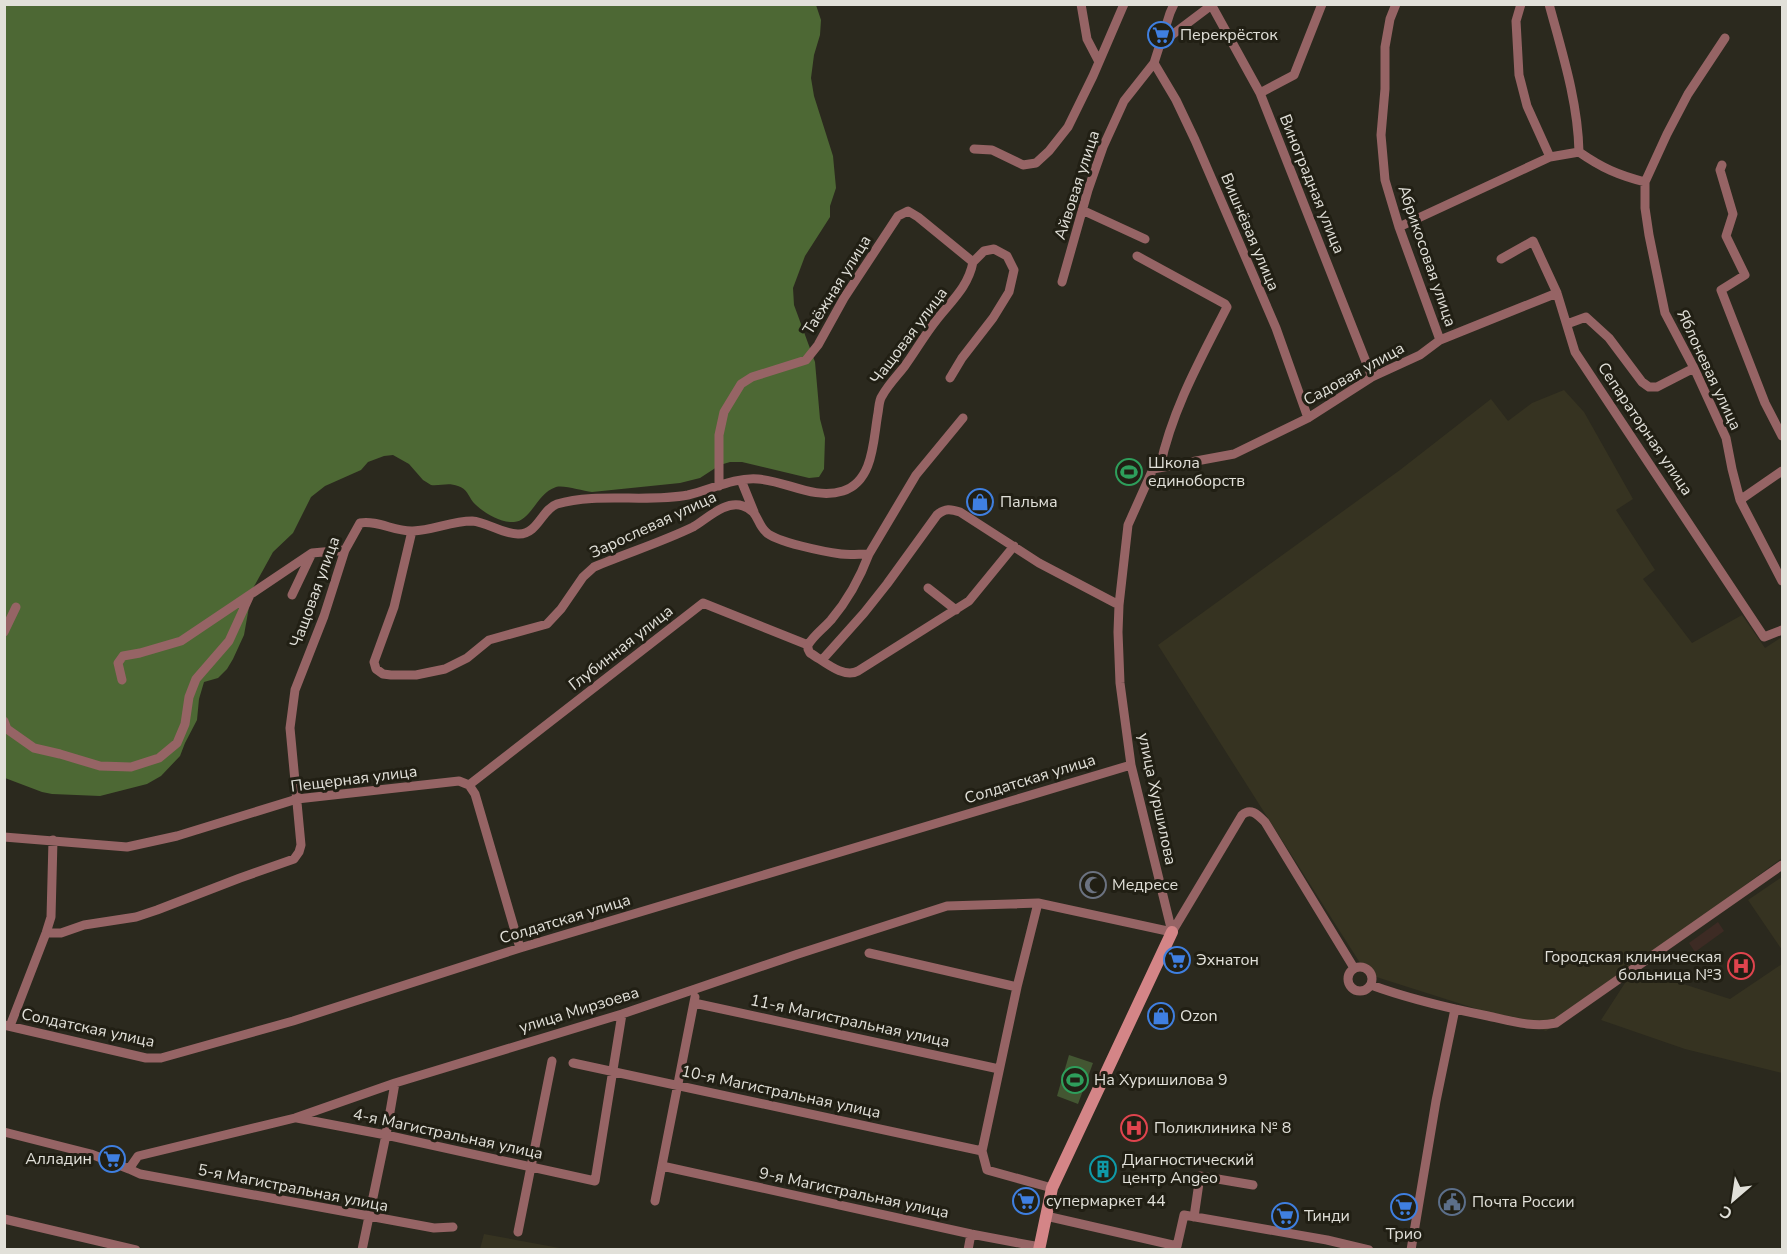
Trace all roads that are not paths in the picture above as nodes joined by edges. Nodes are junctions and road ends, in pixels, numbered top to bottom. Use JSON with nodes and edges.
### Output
{"nodes":[{"id":1,"x":1081,"y":4,"type":"edge"},
{"id":2,"x":1124,"y":4,"type":"edge"},
{"id":3,"x":1174,"y":4,"type":"edge"},
{"id":4,"x":1322,"y":4,"type":"edge"},
{"id":5,"x":1396,"y":4,"type":"edge"},
{"id":6,"x":1521,"y":4,"type":"edge"},
{"id":7,"x":1549,"y":4,"type":"edge"},
{"id":8,"x":1212,"y":5,"type":"edge"},
{"id":9,"x":1725,"y":38,"type":"dead end"},
{"id":10,"x":1160,"y":44,"type":"junction"},
{"id":11,"x":1099,"y":62,"type":"junction"},
{"id":12,"x":1154,"y":63,"type":"junction"},
{"id":13,"x":1260,"y":93,"type":"junction"},
{"id":14,"x":974,"y":149,"type":"dead end"},
{"id":15,"x":1579,"y":152,"type":"junction"},
{"id":16,"x":1550,"y":157,"type":"junction"},
{"id":17,"x":1722,"y":165,"type":"dead end"},
{"id":18,"x":1645,"y":182,"type":"junction"},
{"id":19,"x":1082,"y":210,"type":"junction"},
{"id":20,"x":1399,"y":227,"type":"junction"},
{"id":21,"x":1145,"y":239,"type":"dead end"},
{"id":22,"x":1137,"y":256,"type":"dead end"},
{"id":23,"x":1501,"y":259,"type":"dead end"},
{"id":24,"x":974,"y":262,"type":"junction"},
{"id":25,"x":1062,"y":282,"type":"dead end"},
{"id":26,"x":1557,"y":292,"type":"junction"},
{"id":27,"x":1567,"y":324,"type":"junction"},
{"id":28,"x":1440,"y":340,"type":"junction"},
{"id":29,"x":1694,"y":368,"type":"junction"},
{"id":30,"x":1372,"y":377,"type":"junction"},
{"id":31,"x":950,"y":378,"type":"dead end"},
{"id":32,"x":963,"y":418,"type":"dead end"},
{"id":33,"x":1308,"y":418,"type":"junction"},
{"id":34,"x":1782,"y":436,"type":"edge"},
{"id":35,"x":1160,"y":467,"type":"junction"},
{"id":36,"x":1782,"y":471,"type":"edge"},
{"id":37,"x":741,"y":480,"type":"junction"},
{"id":38,"x":719,"y":486,"type":"junction"},
{"id":39,"x":1740,"y":500,"type":"junction"},
{"id":40,"x":754,"y":512,"type":"junction"},
{"id":41,"x":412,"y":531,"type":"junction"},
{"id":42,"x":1014,"y":546,"type":"junction"},
{"id":43,"x":345,"y":550,"type":"junction"},
{"id":44,"x":312,"y":553,"type":"junction"},
{"id":45,"x":868,"y":554,"type":"junction"},
{"id":46,"x":1782,"y":581,"type":"edge"},
{"id":47,"x":928,"y":588,"type":"dead end"},
{"id":48,"x":250,"y":595,"type":"junction"},
{"id":49,"x":292,"y":595,"type":"dead end"},
{"id":50,"x":1119,"y":605,"type":"junction"},
{"id":51,"x":16,"y":607,"type":"dead end"},
{"id":52,"x":956,"y":610,"type":"junction"},
{"id":53,"x":1782,"y":630,"type":"edge"},
{"id":54,"x":4,"y":632,"type":"edge"},
{"id":55,"x":808,"y":645,"type":"junction"},
{"id":56,"x":822,"y":660,"type":"junction"},
{"id":57,"x":122,"y":680,"type":"dead end"},
{"id":58,"x":4,"y":721,"type":"edge"},
{"id":59,"x":1131,"y":765,"type":"junction"},
{"id":60,"x":469,"y":785,"type":"junction"},
{"id":61,"x":297,"y":799,"type":"junction"},
{"id":62,"x":4,"y":837,"type":"edge"},
{"id":63,"x":53,"y":840,"type":"junction"},
{"id":64,"x":1782,"y":865,"type":"edge"},
{"id":65,"x":1038,"y":903,"type":"junction"},
{"id":66,"x":1172,"y":932,"type":"junction"},
{"id":67,"x":46,"y":933,"type":"junction"},
{"id":68,"x":520,"y":948,"type":"junction"},
{"id":69,"x":869,"y":953,"type":"dead end"},
{"id":70,"x":1354,"y":968,"type":"junction"},
{"id":71,"x":1371,"y":985,"type":"junction"},
{"id":72,"x":1017,"y":987,"type":"junction"},
{"id":73,"x":697,"y":988,"type":"junction"},
{"id":74,"x":694,"y":1003,"type":"junction"},
{"id":75,"x":1455,"y":1009,"type":"junction"},
{"id":76,"x":622,"y":1014,"type":"junction"},
{"id":77,"x":7,"y":1026,"type":"edge"},
{"id":78,"x":552,"y":1062,"type":"dead end"},
{"id":79,"x":573,"y":1063,"type":"dead end"},
{"id":80,"x":999,"y":1069,"type":"junction"},
{"id":81,"x":613,"y":1071,"type":"junction"},
{"id":82,"x":395,"y":1083,"type":"junction"},
{"id":83,"x":678,"y":1086,"type":"junction"},
{"id":84,"x":295,"y":1118,"type":"junction"},
{"id":85,"x":4,"y":1132,"type":"edge"},
{"id":86,"x":386,"y":1135,"type":"junction"},
{"id":87,"x":982,"y":1151,"type":"junction"},
{"id":88,"x":662,"y":1166,"type":"junction"},
{"id":89,"x":531,"y":1167,"type":"junction"},
{"id":90,"x":129,"y":1169,"type":"junction"},
{"id":91,"x":1253,"y":1185,"type":"dead end"},
{"id":92,"x":1052,"y":1188,"type":"junction"},
{"id":93,"x":655,"y":1201,"type":"dead end"},
{"id":94,"x":1046,"y":1216,"type":"junction"},
{"id":95,"x":369,"y":1217,"type":"junction"},
{"id":96,"x":1194,"y":1217,"type":"junction"},
{"id":97,"x":4,"y":1219,"type":"edge"},
{"id":98,"x":453,"y":1227,"type":"dead end"},
{"id":99,"x":518,"y":1233,"type":"dead end"},
{"id":100,"x":971,"y":1234,"type":"junction"},
{"id":101,"x":1325,"y":1245,"type":"edge"},
{"id":102,"x":1039,"y":1248,"type":"edge"},
{"id":103,"x":136,"y":1250,"type":"edge"},
{"id":104,"x":362,"y":1250,"type":"edge"},
{"id":105,"x":968,"y":1250,"type":"edge"},
{"id":106,"x":1369,"y":1250,"type":"edge"},
{"id":107,"x":1411,"y":1250,"type":"edge"}],
"edges":[{"from":1,"to":11,"type":"street"},
{"from":2,"to":11,"type":"street"},
{"from":3,"to":10,"type":"street","name":"Айвовая улица"},
{"from":4,"to":13,"type":"street"},
{"from":5,"to":20,"type":"street","name":"Абрикосовая улица"},
{"from":6,"to":16,"type":"street"},
{"from":7,"to":15,"type":"street"},
{"from":8,"to":10,"type":"street"},
{"from":8,"to":13,"type":"street","name":"Виноградная улица"},
{"from":9,"to":18,"type":"street","name":"Яблоневая улица"},
{"from":10,"to":12,"type":"street","name":"Айвовая улица"},
{"from":11,"to":14,"type":"street"},
{"from":12,"to":19,"type":"street","name":"Айвовая улица"},
{"from":12,"to":33,"type":"street","name":"Вишнёвая улица"},
{"from":13,"to":30,"type":"street","name":"Виноградная улица"},
{"from":15,"to":16,"type":"street"},
{"from":15,"to":18,"type":"street"},
{"from":16,"to":20,"type":"street"},
{"from":17,"to":34,"type":"street"},
{"from":18,"to":29,"type":"street","name":"Яблоневая улица"},
{"from":19,"to":21,"type":"street"},
{"from":19,"to":25,"type":"street","name":"Айвовая улица"},
{"from":20,"to":28,"type":"street","name":"Абрикосовая улица"},
{"from":22,"to":35,"type":"street"},
{"from":23,"to":26,"type":"street","name":"Сепараторная улица"},
{"from":24,"to":31,"type":"street"},
{"from":24,"to":37,"type":"street","name":"Чащовая улица"},
{"from":24,"to":38,"type":"street","name":"Таёжная улица"},
{"from":26,"to":27,"type":"street","name":"Сепараторная улица"},
{"from":26,"to":28,"type":"street","name":"Садовая улица"},
{"from":27,"to":29,"type":"street"},
{"from":27,"to":53,"type":"street","name":"Сепараторная улица"},
{"from":28,"to":30,"type":"street","name":"Садовая улица"},
{"from":29,"to":39,"type":"street","name":"Яблоневая улица"},
{"from":30,"to":33,"type":"street","name":"Садовая улица"},
{"from":32,"to":45,"type":"street"},
{"from":33,"to":35,"type":"street","name":"Садовая улица"},
{"from":35,"to":50,"type":"street","name":"улица Хуршилова"},
{"from":36,"to":39,"type":"street"},
{"from":37,"to":38,"type":"street","name":"Чащовая улица"},
{"from":37,"to":40,"type":"street"},
{"from":38,"to":41,"type":"street","name":"Чащовая улица"},
{"from":39,"to":46,"type":"street","name":"Яблоневая улица"},
{"from":40,"to":41,"type":"street","name":"Зарослевая улица"},
{"from":40,"to":45,"type":"street"},
{"from":41,"to":43,"type":"street","name":"Чащовая улица"},
{"from":42,"to":50,"type":"street"},
{"from":42,"to":52,"type":"street"},
{"from":42,"to":56,"type":"street"},
{"from":43,"to":44,"type":"street"},
{"from":43,"to":61,"type":"street","name":"Чащовая улица"},
{"from":44,"to":48,"type":"street"},
{"from":44,"to":49,"type":"street"},
{"from":45,"to":55,"type":"street"},
{"from":47,"to":52,"type":"street"},
{"from":48,"to":57,"type":"street"},
{"from":48,"to":58,"type":"street"},
{"from":50,"to":59,"type":"street","name":"улица Хуршилова"},
{"from":51,"to":54,"type":"street"},
{"from":52,"to":56,"type":"street"},
{"from":55,"to":56,"type":"street"},
{"from":55,"to":60,"type":"street","name":"Глубинная улица"},
{"from":59,"to":66,"type":"street","name":"улица Хуршилова"},
{"from":59,"to":68,"type":"street","name":"Солдатская улица"},
{"from":60,"to":61,"type":"street","name":"Пещерная улица"},
{"from":60,"to":68,"type":"street"},
{"from":61,"to":63,"type":"street","name":"Пещерная улица"},
{"from":61,"to":67,"type":"street","name":"Чащовая улица"},
{"from":62,"to":63,"type":"street","name":"Пещерная улица"},
{"from":63,"to":67,"type":"street"},
{"from":64,"to":75,"type":"street"},
{"from":65,"to":66,"type":"street","name":"улица Мирзоева"},
{"from":65,"to":72,"type":"street"},
{"from":65,"to":73,"type":"street","name":"улица Мирзоева"},
{"from":66,"to":70,"type":"street"},
{"from":66,"to":92,"type":"street"},
{"from":67,"to":77,"type":"street"},
{"from":68,"to":77,"type":"street","name":"Солдатская улица"},
{"from":69,"to":72,"type":"street"},
{"from":70,"to":71,"type":"street"},
{"from":70,"to":71,"type":"street"},
{"from":71,"to":75,"type":"street"},
{"from":72,"to":80,"type":"street"},
{"from":73,"to":74,"type":"street"},
{"from":73,"to":76,"type":"street","name":"улица Мирзоева"},
{"from":74,"to":80,"type":"street","name":"11-я Магистральная улица"},
{"from":74,"to":83,"type":"street"},
{"from":75,"to":107,"type":"street"},
{"from":76,"to":81,"type":"street"},
{"from":76,"to":82,"type":"street","name":"улица Мирзоева"},
{"from":78,"to":89,"type":"street"},
{"from":79,"to":81,"type":"street","name":"10-я Магистральная улица"},
{"from":80,"to":87,"type":"street"},
{"from":81,"to":83,"type":"street","name":"10-я Магистральная улица"},
{"from":81,"to":89,"type":"street","name":"4-я Магистральная улица"},
{"from":82,"to":84,"type":"street","name":"улица Мирзоева"},
{"from":82,"to":86,"type":"street"},
{"from":83,"to":87,"type":"street","name":"10-я Магистральная улица"},
{"from":83,"to":88,"type":"street"},
{"from":84,"to":86,"type":"street","name":"4-я Магистральная улица"},
{"from":84,"to":90,"type":"street","name":"улица Мирзоева"},
{"from":85,"to":90,"type":"street"},
{"from":86,"to":89,"type":"street","name":"4-я Магистральная улица"},
{"from":86,"to":95,"type":"street"},
{"from":87,"to":92,"type":"street"},
{"from":88,"to":93,"type":"street"},
{"from":88,"to":100,"type":"street","name":"9-я Магистральная улица"},
{"from":89,"to":99,"type":"street"},
{"from":90,"to":95,"type":"street","name":"5-я Магистральная улица"},
{"from":91,"to":96,"type":"street"},
{"from":92,"to":94,"type":"street"},
{"from":94,"to":96,"type":"street"},
{"from":94,"to":102,"type":"street"},
{"from":95,"to":98,"type":"street","name":"5-я Магистральная улица"},
{"from":95,"to":104,"type":"street"},
{"from":96,"to":101,"type":"street"},
{"from":97,"to":103,"type":"street"},
{"from":100,"to":102,"type":"street","name":"9-я Магистральная улица"},
{"from":100,"to":105,"type":"street"},
{"from":101,"to":106,"type":"street"}]}
